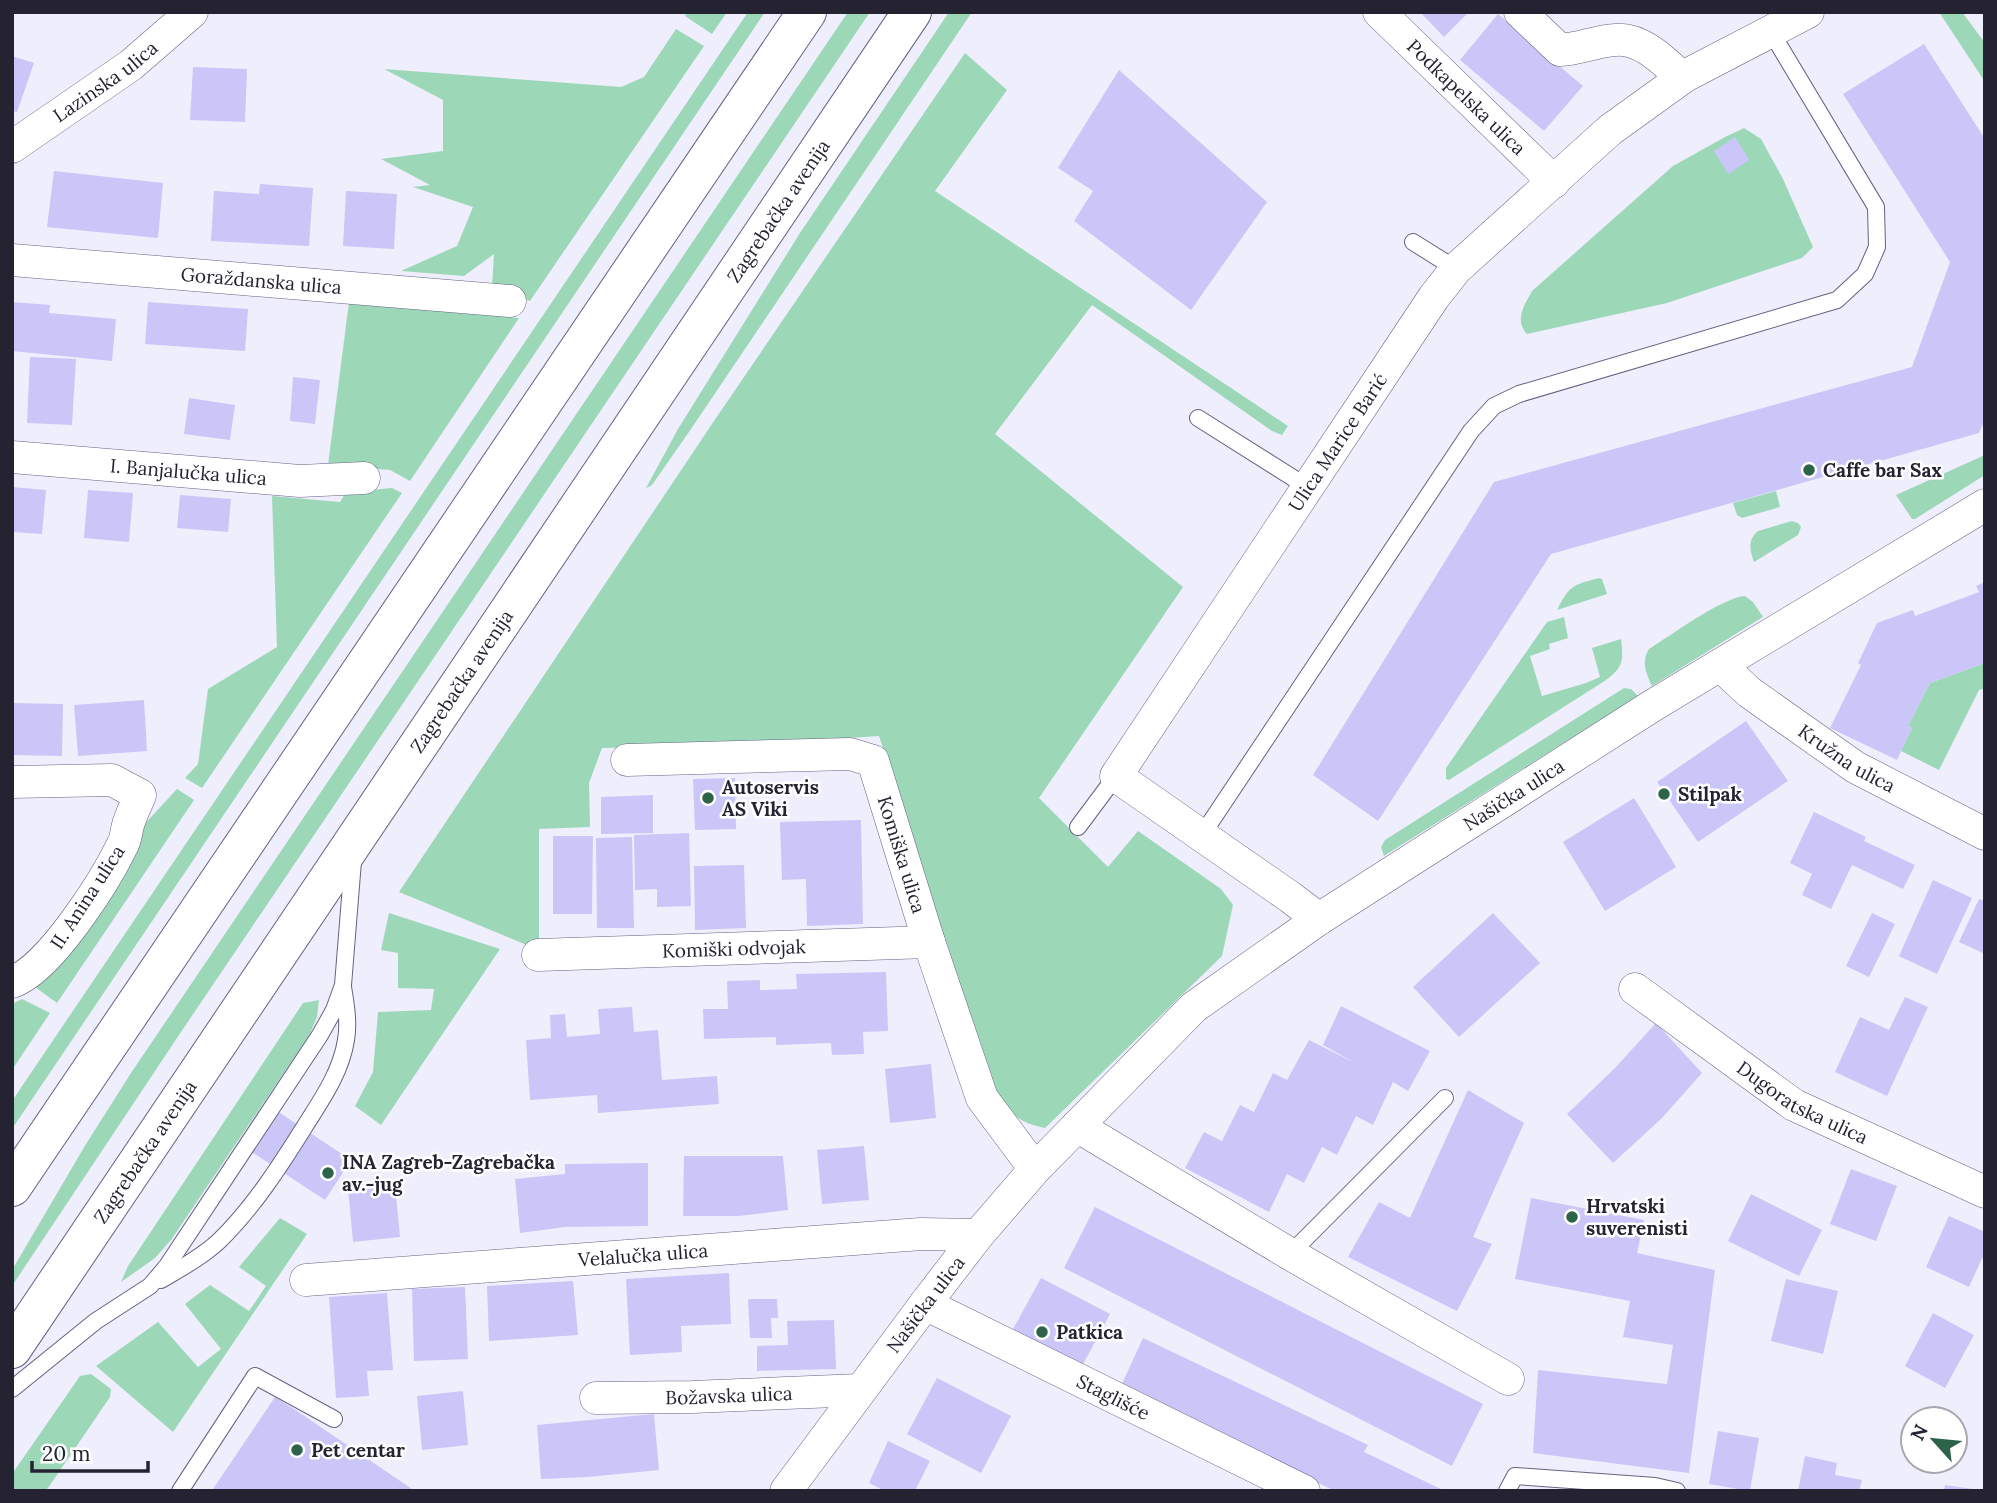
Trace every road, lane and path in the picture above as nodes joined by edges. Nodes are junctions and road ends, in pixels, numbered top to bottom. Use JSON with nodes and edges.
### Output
{"nodes":[{"id":1,"x":192,"y":12,"type":"edge"},
{"id":2,"x":807,"y":12,"type":"edge"},
{"id":3,"x":912,"y":12,"type":"edge"},
{"id":4,"x":1379,"y":12,"type":"edge"},
{"id":5,"x":1520,"y":12,"type":"edge"},
{"id":6,"x":1808,"y":12,"type":"edge"},
{"id":7,"x":1770,"y":32,"type":"junction"},
{"id":8,"x":1682,"y":78,"type":"junction"},
{"id":9,"x":12,"y":147,"type":"edge"},
{"id":10,"x":1555,"y":182,"type":"junction"},
{"id":11,"x":1413,"y":242,"type":"dead end"},
{"id":12,"x":12,"y":260,"type":"edge"},
{"id":13,"x":1456,"y":269,"type":"junction"},
{"id":14,"x":510,"y":301,"type":"dead end"},
{"id":15,"x":1198,"y":418,"type":"dead end"},
{"id":16,"x":12,"y":457,"type":"edge"},
{"id":17,"x":364,"y":478,"type":"dead end"},
{"id":18,"x":1309,"y":488,"type":"junction"},
{"id":19,"x":1985,"y":505,"type":"edge"},
{"id":20,"x":1720,"y":665,"type":"junction"},
{"id":21,"x":627,"y":760,"type":"dead end"},
{"id":22,"x":1116,"y":776,"type":"junction"},
{"id":23,"x":12,"y":782,"type":"edge"},
{"id":24,"x":1079,"y":827,"type":"dead end"},
{"id":25,"x":1985,"y":834,"type":"edge"},
{"id":26,"x":1202,"y":835,"type":"junction"},
{"id":27,"x":354,"y":842,"type":"junction"},
{"id":28,"x":1319,"y":919,"type":"junction"},
{"id":29,"x":929,"y":942,"type":"junction"},
{"id":30,"x":538,"y":955,"type":"dead end"},
{"id":31,"x":12,"y":982,"type":"edge"},
{"id":32,"x":343,"y":985,"type":"junction"},
{"id":33,"x":1635,"y":989,"type":"dead end"},
{"id":34,"x":1445,"y":1098,"type":"dead end"},
{"id":35,"x":1077,"y":1126,"type":"junction"},
{"id":36,"x":1035,"y":1169,"type":"junction"},
{"id":37,"x":12,"y":1187,"type":"edge"},
{"id":38,"x":1985,"y":1192,"type":"edge"},
{"id":39,"x":978,"y":1235,"type":"junction"},
{"id":40,"x":1290,"y":1254,"type":"junction"},
{"id":41,"x":306,"y":1280,"type":"dead end"},
{"id":42,"x":150,"y":1286,"type":"junction"},
{"id":43,"x":925,"y":1304,"type":"junction"},
{"id":44,"x":12,"y":1349,"type":"edge"},
{"id":45,"x":1508,"y":1379,"type":"dead end"},
{"id":46,"x":12,"y":1389,"type":"edge"},
{"id":47,"x":860,"y":1390,"type":"junction"},
{"id":48,"x":596,"y":1398,"type":"dead end"},
{"id":49,"x":334,"y":1419,"type":"dead end"},
{"id":50,"x":180,"y":1491,"type":"edge"},
{"id":51,"x":786,"y":1491,"type":"edge"},
{"id":52,"x":1304,"y":1491,"type":"edge"},
{"id":53,"x":1507,"y":1491,"type":"edge"},
{"id":54,"x":1677,"y":1491,"type":"edge"}],
"edges":[{"from":1,"to":9,"type":"street","name":"Lazinska ulica"},
{"from":2,"to":37,"type":"main road"},
{"from":3,"to":27,"type":"main road","name":"Zagrebačka avenija"},
{"from":4,"to":10,"type":"street","name":"Podkapelska ulica"},
{"from":5,"to":8,"type":"street"},
{"from":6,"to":7,"type":"street","name":"Ulica Marice Barić"},
{"from":7,"to":8,"type":"street","name":"Ulica Marice Barić"},
{"from":7,"to":26,"type":"lane"},
{"from":8,"to":10,"type":"street","name":"Ulica Marice Barić"},
{"from":10,"to":13,"type":"street","name":"Ulica Marice Barić"},
{"from":11,"to":13,"type":"lane"},
{"from":12,"to":14,"type":"street","name":"Goraždanska ulica"},
{"from":13,"to":18,"type":"street","name":"Ulica Marice Barić"},
{"from":15,"to":18,"type":"lane"},
{"from":16,"to":17,"type":"street","name":"I. Banjalučka ulica"},
{"from":18,"to":22,"type":"street","name":"Ulica Marice Barić"},
{"from":19,"to":20,"type":"street","name":"Našička ulica"},
{"from":20,"to":25,"type":"street","name":"Kružna ulica"},
{"from":20,"to":28,"type":"street","name":"Našička ulica"},
{"from":21,"to":29,"type":"street","name":"Komiška ulica"},
{"from":22,"to":24,"type":"lane"},
{"from":22,"to":26,"type":"street"},
{"from":23,"to":31,"type":"street","name":"II. Anina ulica"},
{"from":26,"to":28,"type":"street"},
{"from":27,"to":32,"type":"lane"},
{"from":27,"to":44,"type":"main road","name":"Zagrebačka avenija"},
{"from":28,"to":35,"type":"street","name":"Našička ulica"},
{"from":29,"to":30,"type":"street","name":"Komiški odvojak"},
{"from":29,"to":36,"type":"street","name":"Komiška ulica"},
{"from":32,"to":42,"type":"lane"},
{"from":32,"to":42,"type":"lane"},
{"from":33,"to":38,"type":"street","name":"Dugoratska ulica"},
{"from":34,"to":40,"type":"lane"},
{"from":35,"to":36,"type":"street","name":"Našička ulica"},
{"from":35,"to":40,"type":"street"},
{"from":36,"to":39,"type":"street","name":"Našička ulica"},
{"from":39,"to":41,"type":"street","name":"Velalučka ulica"},
{"from":39,"to":43,"type":"street","name":"Našička ulica"},
{"from":40,"to":45,"type":"street"},
{"from":42,"to":46,"type":"lane"},
{"from":43,"to":47,"type":"street","name":"Našička ulica"},
{"from":43,"to":52,"type":"street","name":"Staglišće"},
{"from":47,"to":48,"type":"street","name":"Božavska ulica"},
{"from":47,"to":51,"type":"street","name":"Našička ulica"},
{"from":49,"to":50,"type":"lane"},
{"from":53,"to":54,"type":"lane"}]}
